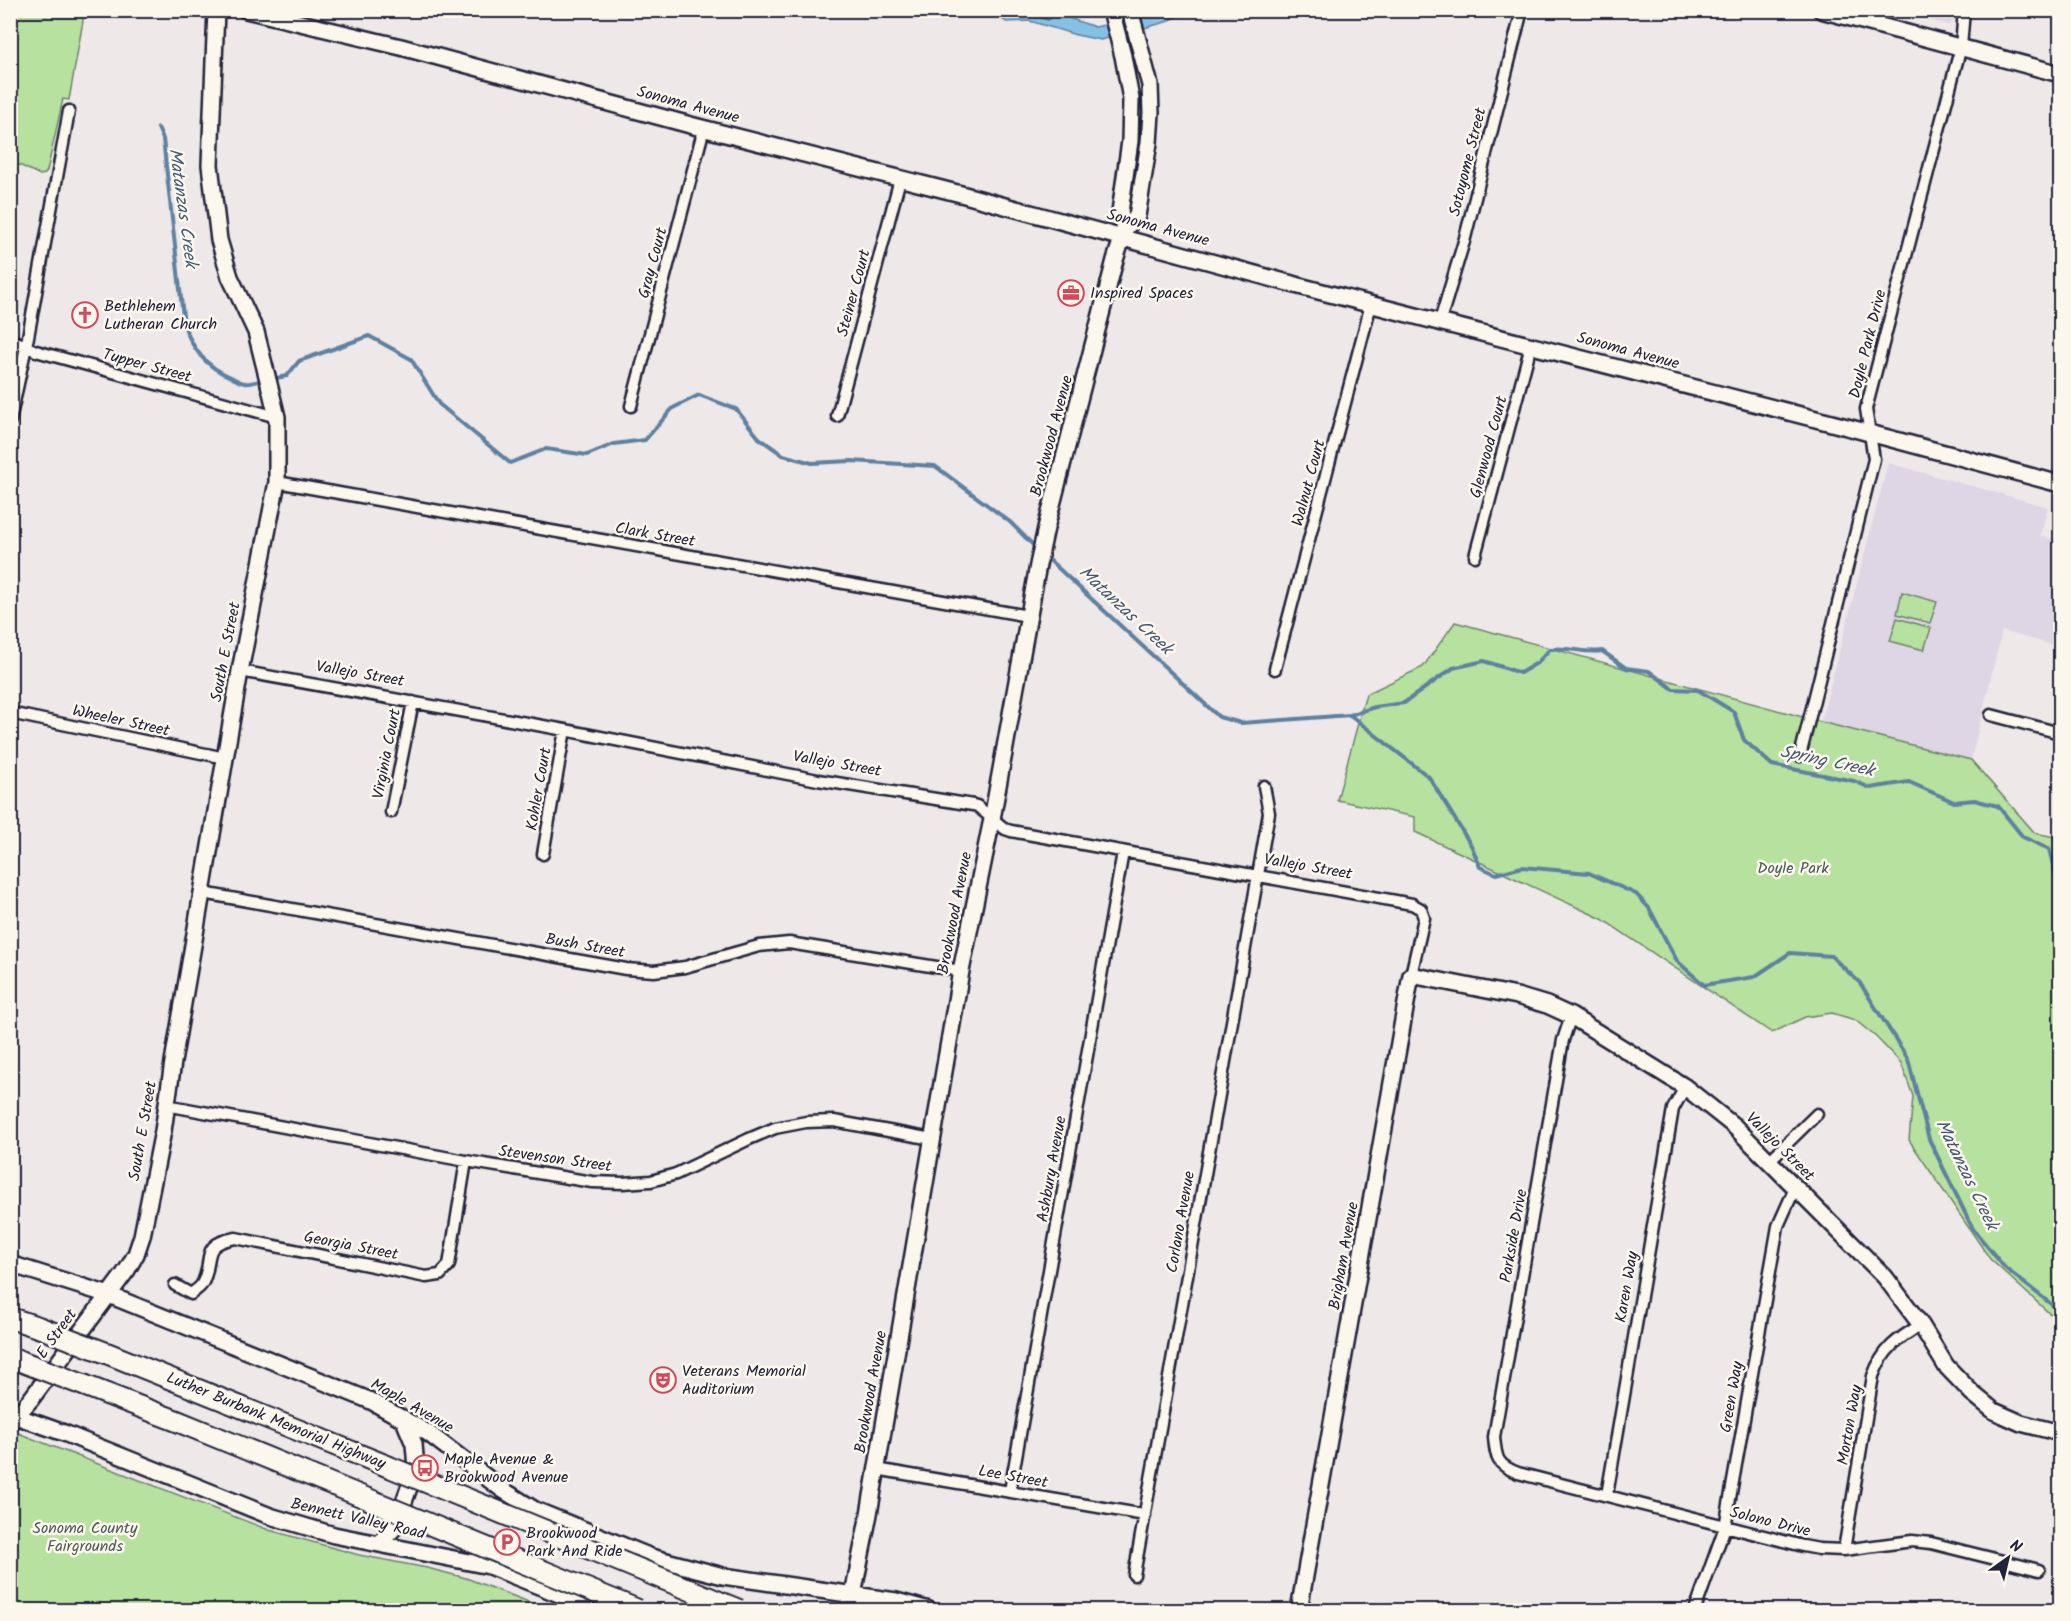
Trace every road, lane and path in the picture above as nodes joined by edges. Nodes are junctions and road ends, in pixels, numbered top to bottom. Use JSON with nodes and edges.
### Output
{"nodes":[{"id":1,"x":216,"y":10,"type":"edge"},
{"id":2,"x":246,"y":10,"type":"edge"},
{"id":3,"x":1111,"y":10,"type":"edge"},
{"id":4,"x":1130,"y":10,"type":"edge"},
{"id":5,"x":1522,"y":10,"type":"edge"},
{"id":6,"x":1821,"y":10,"type":"edge"},
{"id":7,"x":1964,"y":10,"type":"edge"},
{"id":8,"x":1961,"y":47,"type":"junction"},
{"id":9,"x":2061,"y":74,"type":"edge"},
{"id":10,"x":69,"y":111,"type":"dead end"},
{"id":11,"x":704,"y":128,"type":"junction"},
{"id":12,"x":900,"y":178,"type":"junction"},
{"id":13,"x":1124,"y":233,"type":"junction"},
{"id":14,"x":1371,"y":303,"type":"junction"},
{"id":15,"x":1440,"y":321,"type":"junction"},
{"id":16,"x":10,"y":339,"type":"edge"},
{"id":17,"x":1531,"y":345,"type":"junction"},
{"id":18,"x":26,"y":346,"type":"junction"},
{"id":19,"x":631,"y":406,"type":"dead end"},
{"id":20,"x":837,"y":416,"type":"dead end"},
{"id":21,"x":277,"y":417,"type":"junction"},
{"id":22,"x":10,"y":421,"type":"edge"},
{"id":23,"x":1870,"y":432,"type":"junction"},
{"id":24,"x":277,"y":482,"type":"junction"},
{"id":25,"x":2061,"y":484,"type":"edge"},
{"id":26,"x":1475,"y":556,"type":"dead end"},
{"id":27,"x":1028,"y":616,"type":"junction"},
{"id":28,"x":1275,"y":669,"type":"dead end"},
{"id":29,"x":240,"y":671,"type":"junction"},
{"id":30,"x":413,"y":702,"type":"junction"},
{"id":31,"x":10,"y":713,"type":"edge"},
{"id":32,"x":1991,"y":715,"type":"dead end"},
{"id":33,"x":565,"y":730,"type":"junction"},
{"id":34,"x":2061,"y":733,"type":"edge"},
{"id":35,"x":1800,"y":756,"type":"dead end"},
{"id":36,"x":225,"y":758,"type":"junction"},
{"id":37,"x":1264,"y":786,"type":"dead end"},
{"id":38,"x":391,"y":812,"type":"dead end"},
{"id":39,"x":992,"y":819,"type":"junction"},
{"id":40,"x":1123,"y":852,"type":"junction"},
{"id":41,"x":543,"y":854,"type":"dead end"},
{"id":42,"x":1257,"y":876,"type":"junction"},
{"id":43,"x":203,"y":892,"type":"junction"},
{"id":44,"x":1421,"y":909,"type":"joint"},
{"id":45,"x":961,"y":971,"type":"junction"},
{"id":46,"x":1411,"y":975,"type":"junction"},
{"id":47,"x":1571,"y":1016,"type":"junction"},
{"id":48,"x":1685,"y":1088,"type":"junction"},
{"id":49,"x":166,"y":1105,"type":"junction"},
{"id":50,"x":1817,"y":1114,"type":"dead end"},
{"id":51,"x":932,"y":1138,"type":"junction"},
{"id":52,"x":466,"y":1161,"type":"junction"},
{"id":53,"x":1769,"y":1161,"type":"junction"},
{"id":54,"x":1795,"y":1188,"type":"junction"},
{"id":55,"x":10,"y":1264,"type":"edge"},
{"id":56,"x":175,"y":1285,"type":"dead end"},
{"id":57,"x":109,"y":1295,"type":"junction"},
{"id":58,"x":10,"y":1318,"type":"edge"},
{"id":59,"x":1921,"y":1325,"type":"junction"},
{"id":60,"x":13,"y":1359,"type":"edge"},
{"id":61,"x":13,"y":1418,"type":"edge"},
{"id":62,"x":403,"y":1418,"type":"junction"},
{"id":63,"x":2061,"y":1433,"type":"edge"},
{"id":64,"x":1499,"y":1463,"type":"joint"},
{"id":65,"x":876,"y":1469,"type":"junction"},
{"id":66,"x":1010,"y":1491,"type":"junction"},
{"id":67,"x":1607,"y":1495,"type":"junction"},
{"id":68,"x":1145,"y":1515,"type":"junction"},
{"id":69,"x":1725,"y":1527,"type":"junction"},
{"id":70,"x":379,"y":1544,"type":"junction"},
{"id":71,"x":1844,"y":1550,"type":"junction"},
{"id":72,"x":2039,"y":1570,"type":"dead end"},
{"id":73,"x":1134,"y":1575,"type":"dead end"},
{"id":74,"x":851,"y":1603,"type":"edge"},
{"id":75,"x":599,"y":1611,"type":"edge"},
{"id":76,"x":638,"y":1611,"type":"edge"},
{"id":77,"x":739,"y":1611,"type":"edge"},
{"id":78,"x":886,"y":1611,"type":"edge"},
{"id":79,"x":929,"y":1611,"type":"edge"},
{"id":80,"x":1299,"y":1611,"type":"edge"},
{"id":81,"x":1695,"y":1611,"type":"edge"}],
"edges":[{"from":1,"to":21,"type":"street","name":"South E Street"},
{"from":2,"to":11,"type":"street","name":"Sonoma Avenue"},
{"from":3,"to":13,"type":"street","name":"Brookwood Avenue"},
{"from":4,"to":13,"type":"street","name":"Brookwood Avenue"},
{"from":5,"to":15,"type":"street","name":"Sotoyome Street"},
{"from":6,"to":8,"type":"street"},
{"from":7,"to":8,"type":"street","name":"Doyle Park Drive"},
{"from":8,"to":9,"type":"street"},
{"from":8,"to":23,"type":"street","name":"Doyle Park Drive"},
{"from":10,"to":18,"type":"street"},
{"from":11,"to":12,"type":"street","name":"Sonoma Avenue"},
{"from":11,"to":19,"type":"street","name":"Gray Court"},
{"from":12,"to":13,"type":"street","name":"Sonoma Avenue"},
{"from":12,"to":20,"type":"street","name":"Steiner Court"},
{"from":13,"to":14,"type":"street","name":"Sonoma Avenue"},
{"from":13,"to":27,"type":"street","name":"Brookwood Avenue"},
{"from":14,"to":15,"type":"street","name":"Sonoma Avenue"},
{"from":14,"to":28,"type":"street","name":"Walnut Court"},
{"from":15,"to":17,"type":"street","name":"Sonoma Avenue"},
{"from":16,"to":18,"type":"street","name":"Tupper Street"},
{"from":17,"to":23,"type":"street","name":"Sonoma Avenue"},
{"from":17,"to":26,"type":"street","name":"Glenwood Court"},
{"from":18,"to":21,"type":"street","name":"Tupper Street"},
{"from":18,"to":22,"type":"street"},
{"from":21,"to":24,"type":"street","name":"South E Street"},
{"from":23,"to":25,"type":"street","name":"Sonoma Avenue"},
{"from":23,"to":35,"type":"street","name":"Doyle Park Drive"},
{"from":24,"to":27,"type":"street","name":"Clark Street"},
{"from":24,"to":29,"type":"street","name":"South E Street"},
{"from":27,"to":39,"type":"street","name":"Brookwood Avenue"},
{"from":29,"to":30,"type":"street","name":"Vallejo Street"},
{"from":29,"to":36,"type":"street","name":"South E Street"},
{"from":30,"to":33,"type":"street","name":"Vallejo Street"},
{"from":30,"to":38,"type":"street","name":"Virginia Court"},
{"from":31,"to":36,"type":"street","name":"Wheeler Street"},
{"from":32,"to":34,"type":"street"},
{"from":33,"to":39,"type":"street","name":"Vallejo Street"},
{"from":33,"to":41,"type":"street","name":"Kohler Court"},
{"from":36,"to":43,"type":"street","name":"South E Street"},
{"from":37,"to":42,"type":"street","name":"Corlano Avenue"},
{"from":39,"to":40,"type":"street","name":"Vallejo Street"},
{"from":39,"to":45,"type":"street","name":"Brookwood Avenue"},
{"from":40,"to":42,"type":"street","name":"Vallejo Street"},
{"from":40,"to":66,"type":"street","name":"Ashbury Avenue"},
{"from":42,"to":44,"type":"street","name":"Vallejo Street"},
{"from":42,"to":68,"type":"street","name":"Corlano Avenue"},
{"from":43,"to":45,"type":"street","name":"Bush Street"},
{"from":43,"to":49,"type":"street","name":"South E Street"},
{"from":44,"to":46,"type":"street","name":"Brigham Avenue"},
{"from":45,"to":51,"type":"street","name":"Brookwood Avenue"},
{"from":46,"to":47,"type":"street","name":"Vallejo Street"},
{"from":46,"to":80,"type":"street","name":"Brigham Avenue"},
{"from":47,"to":48,"type":"street","name":"Vallejo Street"},
{"from":47,"to":64,"type":"street","name":"Parkside Drive"},
{"from":48,"to":53,"type":"street","name":"Vallejo Street"},
{"from":48,"to":67,"type":"street","name":"Karen Way"},
{"from":49,"to":52,"type":"street","name":"Stevenson Street"},
{"from":49,"to":57,"type":"street","name":"South E Street"},
{"from":50,"to":53,"type":"street"},
{"from":51,"to":52,"type":"street","name":"Stevenson Street"},
{"from":51,"to":65,"type":"street","name":"Brookwood Avenue"},
{"from":52,"to":56,"type":"street","name":"Georgia Street"},
{"from":53,"to":54,"type":"street","name":"Vallejo Street"},
{"from":54,"to":59,"type":"street","name":"Vallejo Street"},
{"from":54,"to":69,"type":"street","name":"Green Way"},
{"from":55,"to":57,"type":"street","name":"Maple Avenue"},
{"from":57,"to":61,"type":"street","name":"E Street"},
{"from":57,"to":62,"type":"street","name":"Maple Avenue"},
{"from":58,"to":77,"type":"highway","name":"Luther Burbank Memorial Highway","bridge":true},
{"from":59,"to":63,"type":"street","name":"Vallejo Street"},
{"from":59,"to":71,"type":"street","name":"Morton Way"},
{"from":60,"to":76,"type":"highway","bridge":true},
{"from":61,"to":70,"type":"street","name":"Bennett Valley Road"},
{"from":62,"to":70,"type":"street"},
{"from":62,"to":74,"type":"street","name":"Maple Avenue"},
{"from":64,"to":67,"type":"street","name":"Solono Drive"},
{"from":65,"to":66,"type":"street","name":"Lee Street"},
{"from":65,"to":74,"type":"street","name":"Brookwood Avenue"},
{"from":66,"to":68,"type":"street","name":"Lee Street"},
{"from":67,"to":69,"type":"street","name":"Solono Drive"},
{"from":68,"to":73,"type":"street","name":"Corlano Avenue"},
{"from":69,"to":71,"type":"street","name":"Solono Drive"},
{"from":69,"to":81,"type":"street","name":"Green Way"},
{"from":70,"to":75,"type":"street","name":"Bennett Valley Road"},
{"from":71,"to":72,"type":"street","name":"Solono Drive"},
{"from":74,"to":78,"type":"highway"},
{"from":74,"to":79,"type":"street","name":"Maple Avenue"}]}
